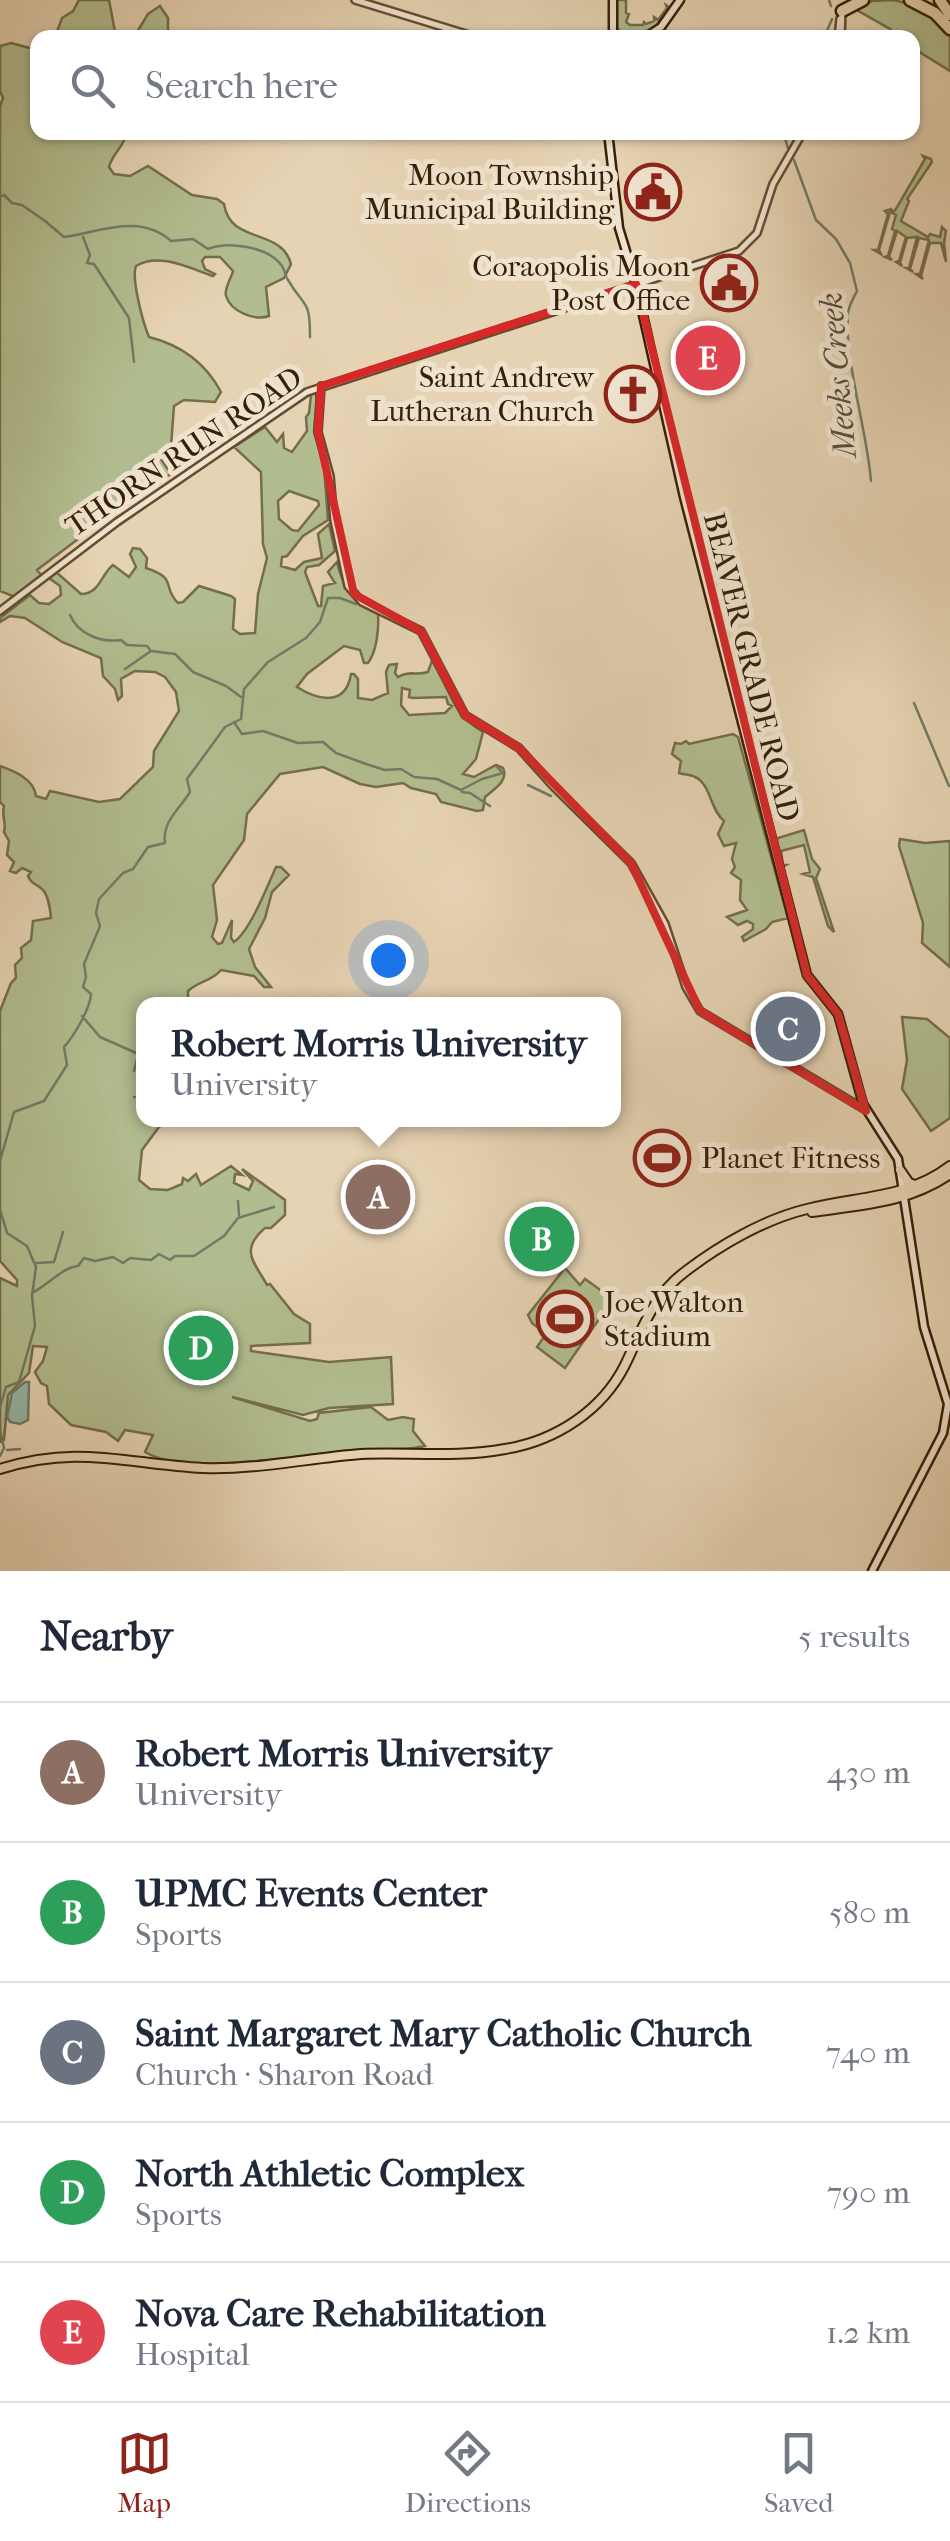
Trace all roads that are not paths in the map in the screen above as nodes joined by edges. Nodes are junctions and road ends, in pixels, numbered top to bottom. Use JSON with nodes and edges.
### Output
{"nodes":[{"id":1,"x":355,"y":0,"type":"edge"},
{"id":2,"x":613,"y":0,"type":"edge"},
{"id":3,"x":680,"y":0,"type":"edge"},
{"id":4,"x":863,"y":0,"type":"edge"},
{"id":5,"x":910,"y":0,"type":"edge"},
{"id":6,"x":937,"y":0,"type":"edge"},
{"id":7,"x":841,"y":6,"type":"edge"},
{"id":8,"x":950,"y":14,"type":"edge"},
{"id":9,"x":950,"y":26,"type":"edge"},
{"id":10,"x":454,"y":30,"type":"edge"},
{"id":11,"x":613,"y":30,"type":"edge"},
{"id":12,"x":658,"y":30,"type":"edge"},
{"id":13,"x":609,"y":140,"type":"edge"},
{"id":14,"x":798,"y":140,"type":"edge"},
{"id":15,"x":636,"y":284,"type":"junction"},
{"id":16,"x":321,"y":386,"type":"junction"},
{"id":17,"x":0,"y":610,"type":"edge"},
{"id":18,"x":866,"y":1111,"type":"junction"},
{"id":19,"x":950,"y":1166,"type":"edge"},
{"id":20,"x":900,"y":1170,"type":"junction"},
{"id":21,"x":950,"y":1174,"type":"edge"},
{"id":22,"x":918,"y":1186,"type":"junction"},
{"id":23,"x":904,"y":1194,"type":"junction"},
{"id":24,"x":0,"y":1472,"type":"edge"},
{"id":25,"x":872,"y":1571,"type":"edge"}],
"edges":[{"from":1,"to":10,"type":"street"},
{"from":2,"to":11,"type":"main road"},
{"from":3,"to":12,"type":"main road"},
{"from":4,"to":7,"type":"highway"},
{"from":5,"to":9,"type":"highway"},
{"from":6,"to":8,"type":"highway"},
{"from":6,"to":9,"type":"highway"},
{"from":13,"to":15,"type":"main road","name":"BEAVER GRADE ROAD"},
{"from":14,"to":15,"type":"street","name":"THORN RUN ROAD"},
{"from":15,"to":16,"type":"street","name":"THORN RUN ROAD"},
{"from":15,"to":18,"type":"main road","name":"BEAVER GRADE ROAD"},
{"from":16,"to":17,"type":"street","name":"THORN RUN ROAD"},
{"from":16,"to":18,"type":"street"},
{"from":18,"to":20,"type":"main road","name":"BEAVER GRADE ROAD"},
{"from":19,"to":22,"type":"main road"},
{"from":20,"to":22,"type":"main road"},
{"from":20,"to":23,"type":"main road","name":"BEAVER GRADE ROAD"},
{"from":21,"to":23,"type":"main road"},
{"from":22,"to":23,"type":"main road"},
{"from":23,"to":24,"type":"main road"},
{"from":23,"to":25,"type":"main road","name":"BEAVER GRADE ROAD"}]}
